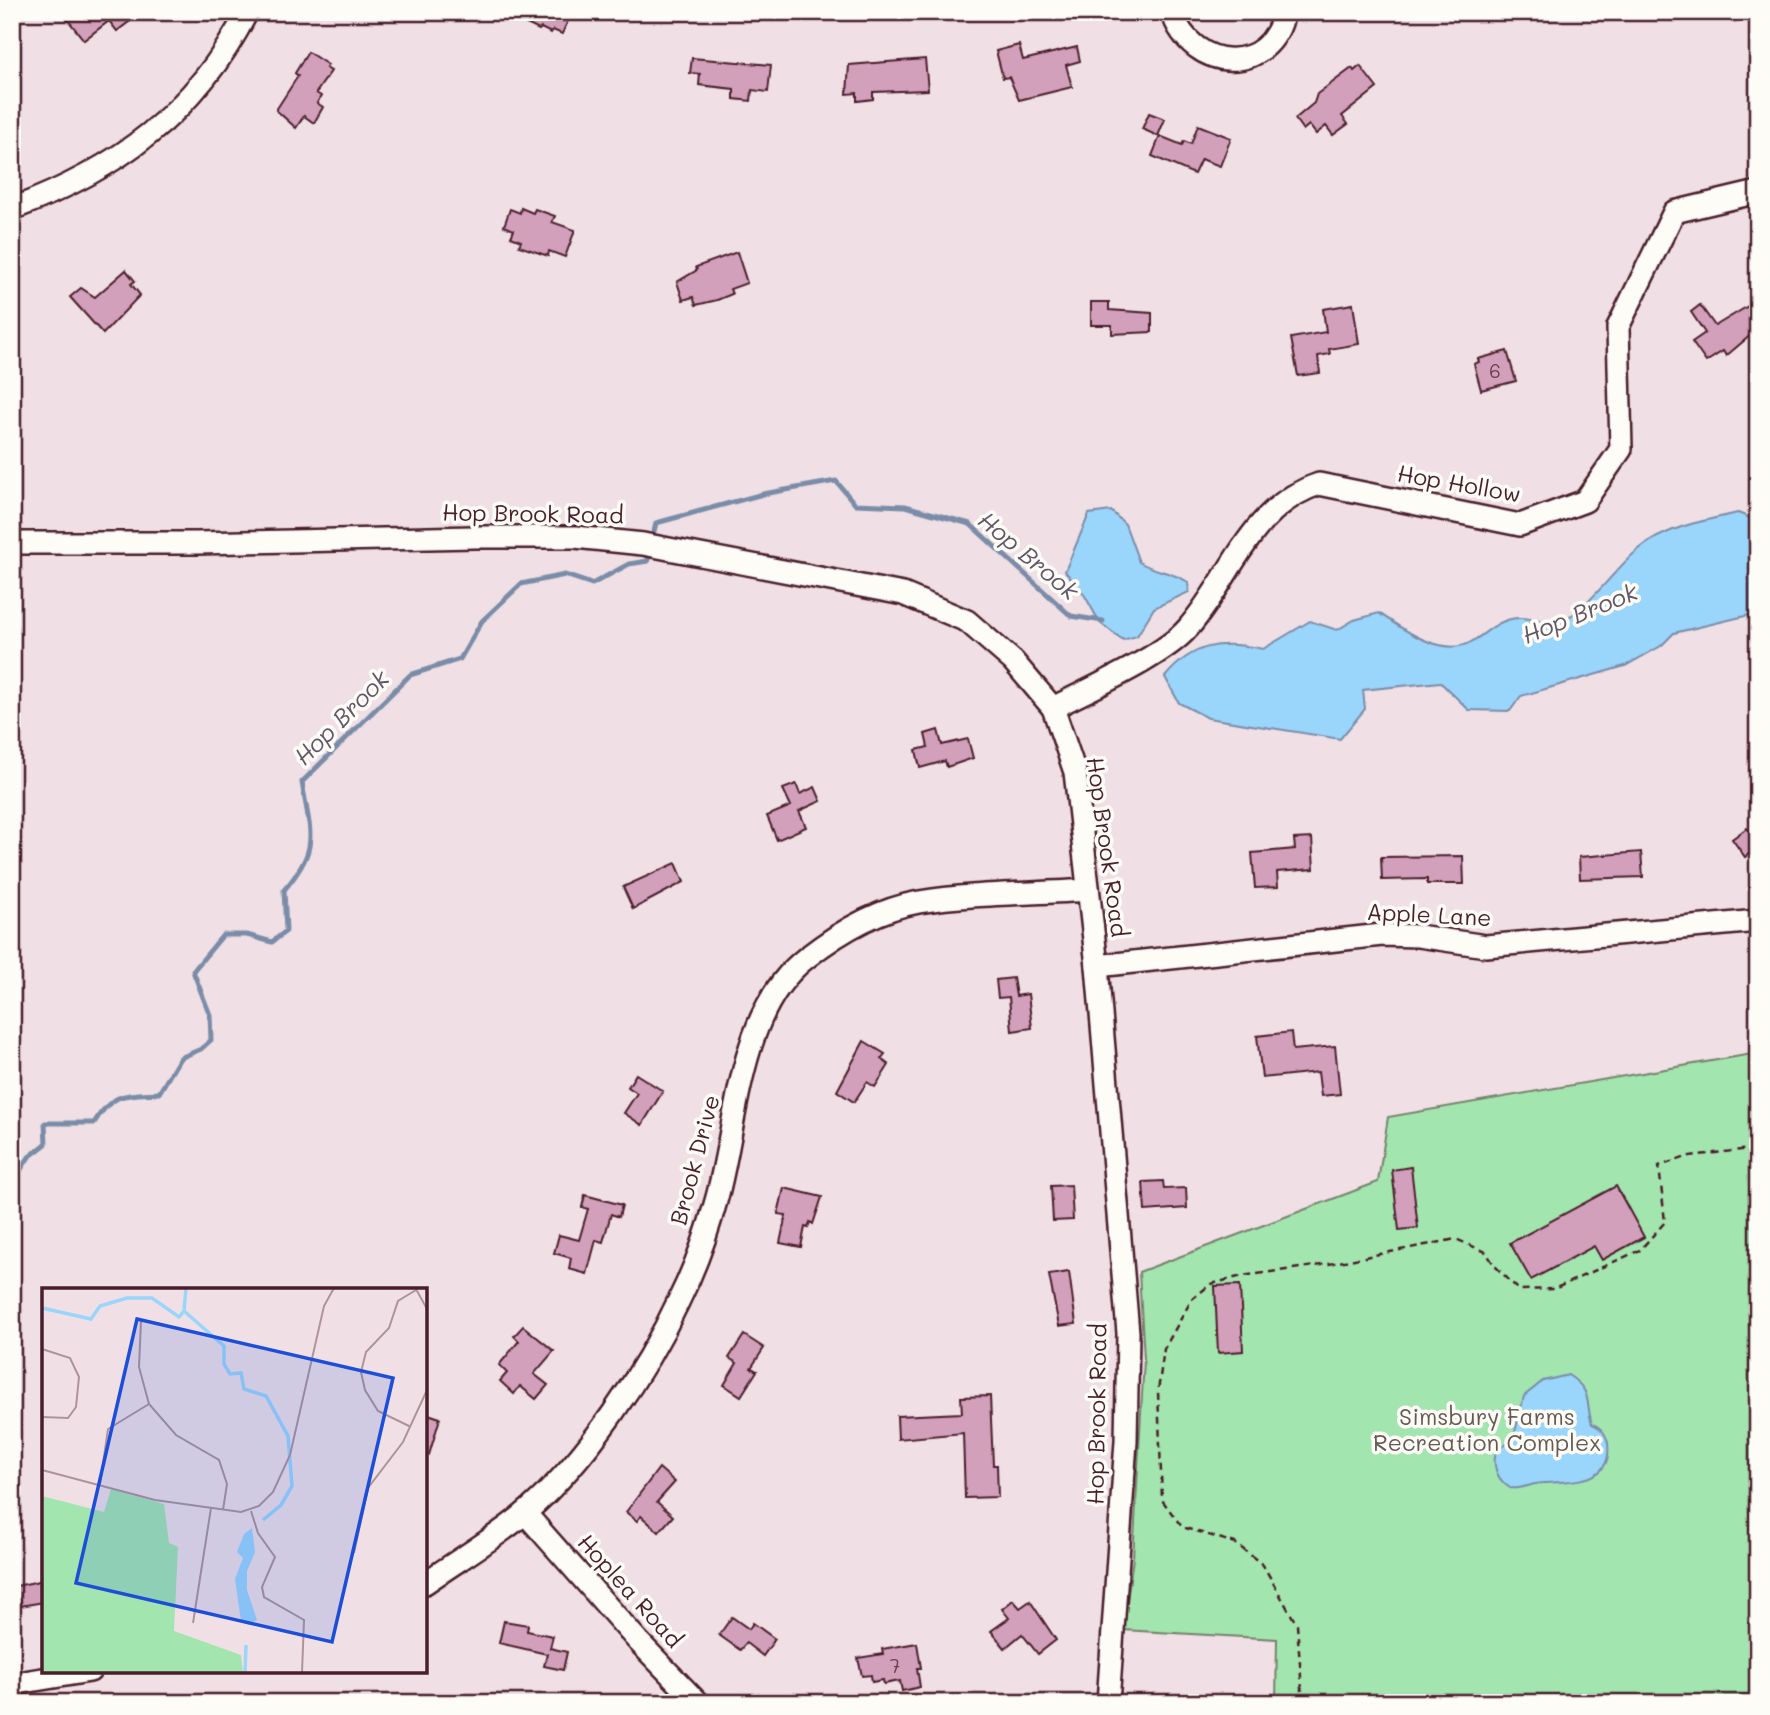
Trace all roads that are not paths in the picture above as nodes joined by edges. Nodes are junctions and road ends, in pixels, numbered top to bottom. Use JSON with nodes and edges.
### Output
{"nodes":[{"id":1,"x":247,"y":12,"type":"edge"},
{"id":2,"x":1172,"y":12,"type":"edge"},
{"id":3,"x":1284,"y":12,"type":"edge"},
{"id":4,"x":1758,"y":192,"type":"edge"},
{"id":5,"x":12,"y":209,"type":"edge"},
{"id":6,"x":12,"y":543,"type":"edge"},
{"id":7,"x":1053,"y":708,"type":"junction"},
{"id":8,"x":1088,"y":890,"type":"junction"},
{"id":9,"x":1758,"y":921,"type":"edge"},
{"id":10,"x":1097,"y":966,"type":"junction"},
{"id":11,"x":525,"y":1513,"type":"junction"},
{"id":12,"x":427,"y":1582,"type":"edge"},
{"id":13,"x":78,"y":1673,"type":"edge"},
{"id":14,"x":12,"y":1684,"type":"edge"},
{"id":15,"x":698,"y":1703,"type":"edge"},
{"id":16,"x":1108,"y":1703,"type":"edge"}],
"edges":[{"from":1,"to":5,"type":"street"},
{"from":2,"to":3,"type":"street"},
{"from":4,"to":7,"type":"street","name":"Hop Hollow"},
{"from":6,"to":7,"type":"street","name":"Hop Brook Road"},
{"from":7,"to":8,"type":"street","name":"Hop Brook Road"},
{"from":8,"to":10,"type":"street","name":"Hop Brook Road"},
{"from":8,"to":11,"type":"street","name":"Brook Drive"},
{"from":9,"to":10,"type":"street","name":"Apple Lane"},
{"from":10,"to":16,"type":"street","name":"Hop Brook Road"},
{"from":11,"to":12,"type":"street","name":"Brook Drive"},
{"from":11,"to":15,"type":"street","name":"Hoplea Road"},
{"from":13,"to":14,"type":"street"}]}
